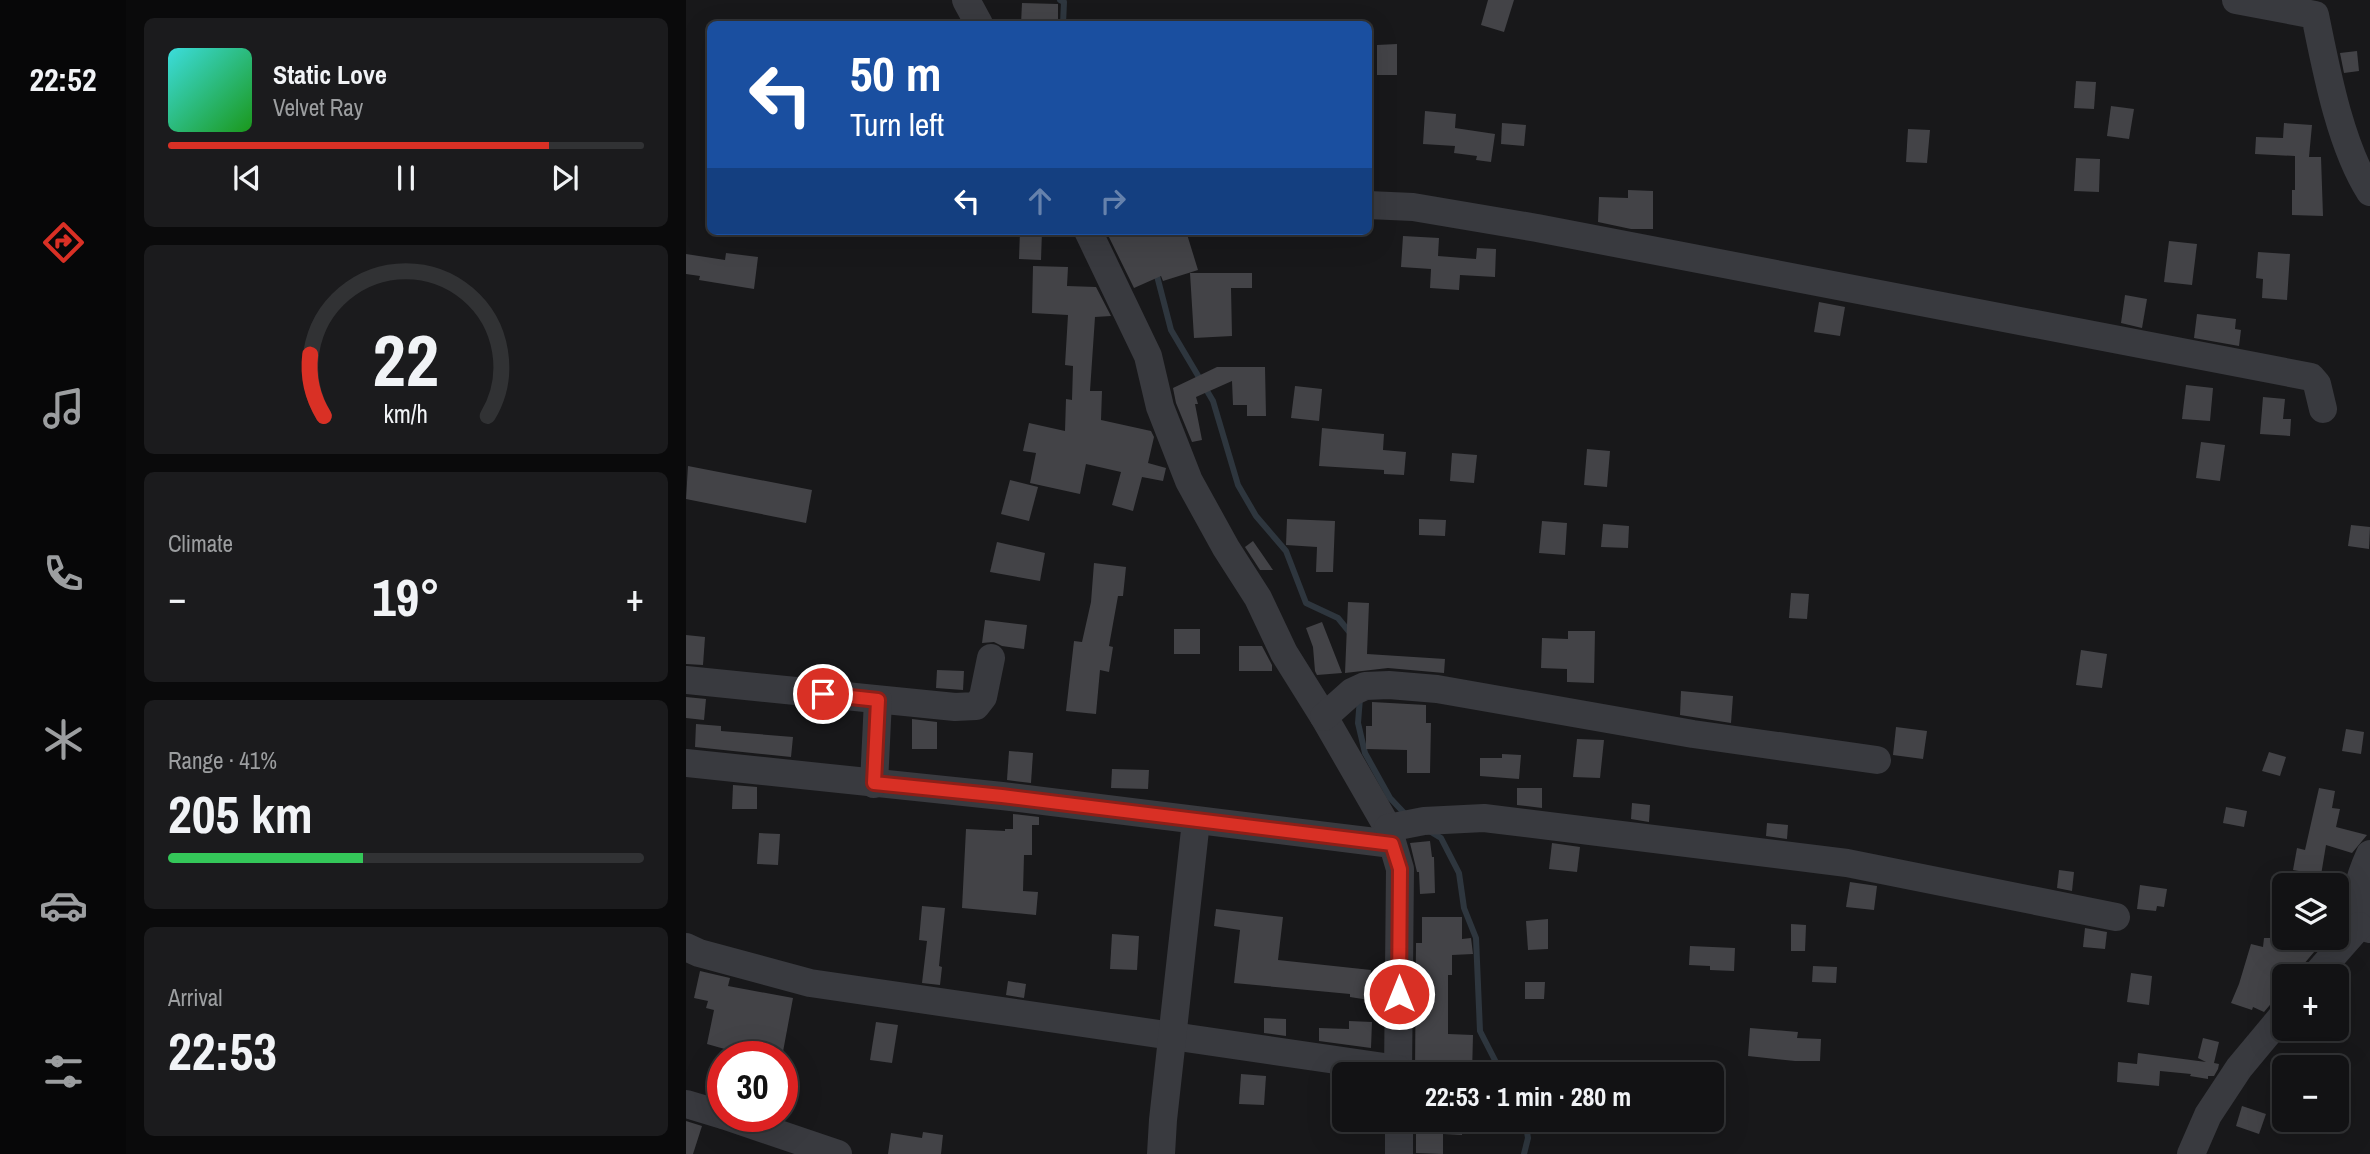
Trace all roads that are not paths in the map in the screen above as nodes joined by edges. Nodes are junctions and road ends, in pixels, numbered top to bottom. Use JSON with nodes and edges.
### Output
{"nodes":[{"id":1,"x":965,"y":0,"type":"edge"},
{"id":2,"x":2236,"y":0,"type":"edge"},
{"id":3,"x":2314,"y":8,"type":"edge"},
{"id":4,"x":977,"y":21,"type":"edge"},
{"id":5,"x":2370,"y":192,"type":"edge"},
{"id":6,"x":1372,"y":205,"type":"edge"},
{"id":7,"x":1090,"y":235,"type":"edge"},
{"id":8,"x":2323,"y":409,"type":"dead end"},
{"id":9,"x":991,"y":657,"type":"dead end"},
{"id":10,"x":686,"y":680,"type":"edge"},
{"id":11,"x":878,"y":700,"type":"junction"},
{"id":12,"x":1324,"y":718,"type":"junction"},
{"id":13,"x":1877,"y":760,"type":"dead end"},
{"id":14,"x":686,"y":763,"type":"edge"},
{"id":15,"x":874,"y":783,"type":"junction"},
{"id":16,"x":1196,"y":821,"type":"junction"},
{"id":17,"x":1403,"y":829,"type":"junction"},
{"id":18,"x":2370,"y":853,"type":"edge"},
{"id":19,"x":2116,"y":917,"type":"dead end"},
{"id":20,"x":2364,"y":927,"type":"edge"},
{"id":21,"x":686,"y":947,"type":"edge"},
{"id":22,"x":2327,"y":964,"type":"edge"},
{"id":23,"x":2272,"y":1028,"type":"edge"},
{"id":24,"x":1172,"y":1035,"type":"junction"},
{"id":25,"x":1337,"y":1062,"type":"edge"},
{"id":26,"x":1398,"y":1062,"type":"edge"},
{"id":27,"x":686,"y":1104,"type":"edge"},
{"id":28,"x":707,"y":1111,"type":"edge"},
{"id":29,"x":772,"y":1132,"type":"edge"},
{"id":30,"x":1399,"y":1132,"type":"edge"},
{"id":31,"x":837,"y":1154,"type":"edge"},
{"id":32,"x":1161,"y":1154,"type":"edge"},
{"id":33,"x":1399,"y":1154,"type":"edge"},
{"id":34,"x":2191,"y":1154,"type":"edge"}],
"edges":[{"from":1,"to":4,"type":"street"},
{"from":2,"to":3,"type":"street"},
{"from":3,"to":5,"type":"street"},
{"from":6,"to":8,"type":"street"},
{"from":7,"to":12,"type":"street"},
{"from":9,"to":11,"type":"street"},
{"from":10,"to":11,"type":"street"},
{"from":11,"to":15,"type":"street"},
{"from":12,"to":13,"type":"street"},
{"from":12,"to":17,"type":"street"},
{"from":14,"to":15,"type":"street"},
{"from":15,"to":16,"type":"street"},
{"from":16,"to":17,"type":"street"},
{"from":16,"to":24,"type":"street"},
{"from":17,"to":19,"type":"street"},
{"from":17,"to":26,"type":"street"},
{"from":18,"to":20,"type":"street"},
{"from":20,"to":22,"type":"street"},
{"from":21,"to":24,"type":"street"},
{"from":23,"to":34,"type":"street"},
{"from":24,"to":25,"type":"street"},
{"from":24,"to":32,"type":"street"},
{"from":27,"to":28,"type":"street"},
{"from":29,"to":31,"type":"street"},
{"from":30,"to":33,"type":"street"}]}
